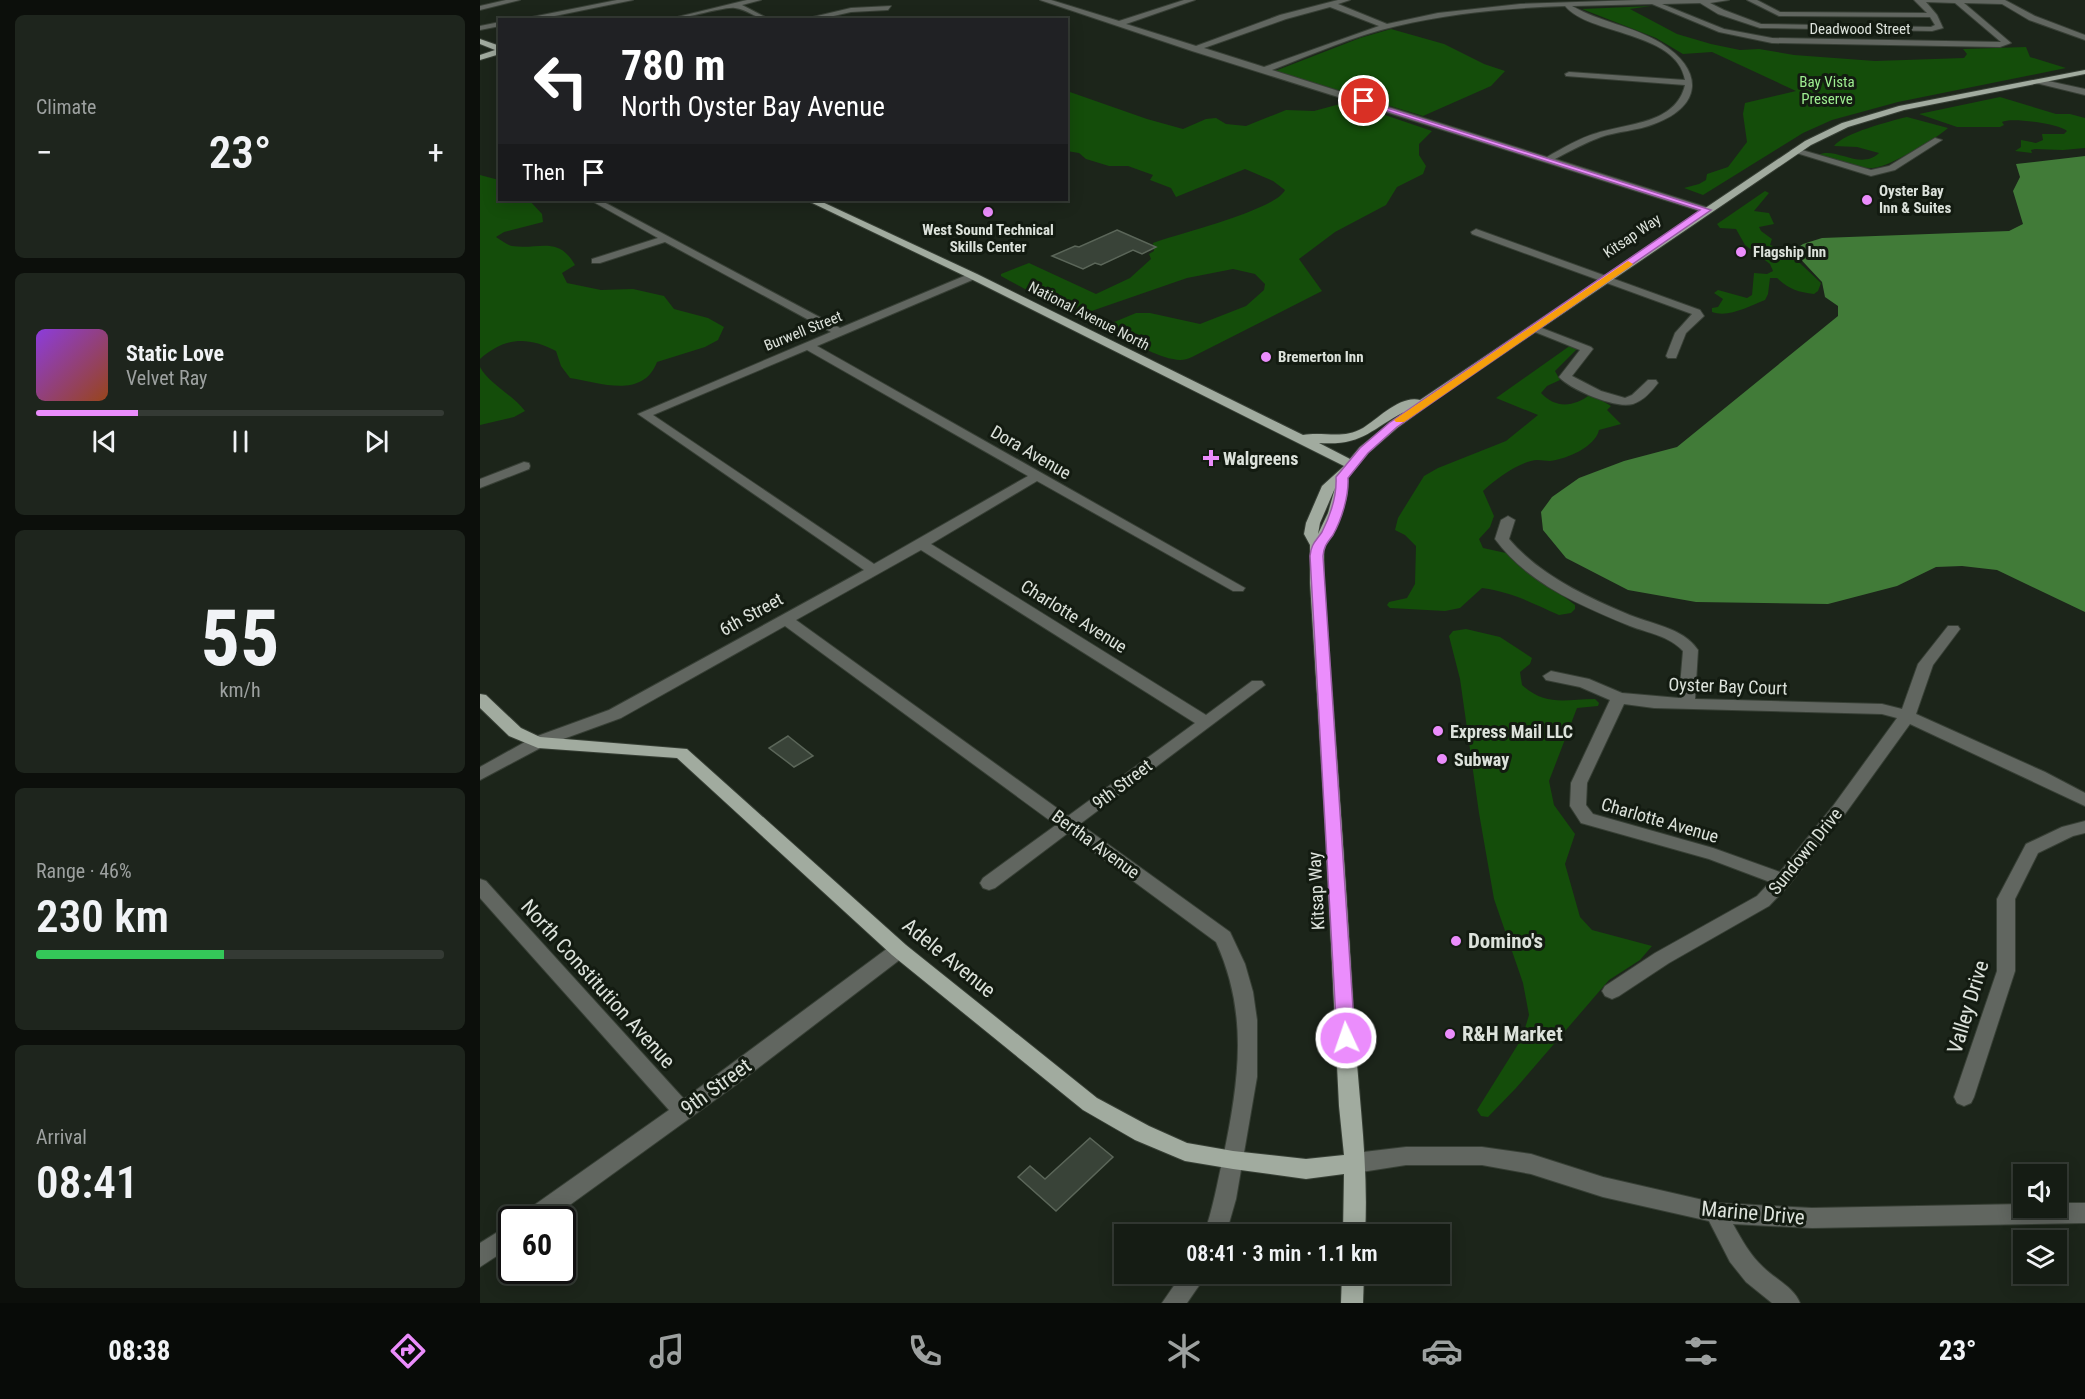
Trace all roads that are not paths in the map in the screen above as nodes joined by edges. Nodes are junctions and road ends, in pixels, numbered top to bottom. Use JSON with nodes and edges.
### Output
{"nodes":[{"id":1,"x":516,"y":0,"type":"edge"},
{"id":2,"x":629,"y":0,"type":"edge"},
{"id":3,"x":722,"y":0,"type":"edge"},
{"id":4,"x":757,"y":0,"type":"edge"},
{"id":5,"x":1044,"y":0,"type":"edge"},
{"id":6,"x":1071,"y":0,"type":"edge"},
{"id":7,"x":1191,"y":0,"type":"edge"},
{"id":8,"x":1346,"y":0,"type":"edge"},
{"id":9,"x":1557,"y":0,"type":"edge"},
{"id":10,"x":1725,"y":0,"type":"edge"},
{"id":11,"x":1750,"y":0,"type":"edge"},
{"id":12,"x":1919,"y":0,"type":"edge"},
{"id":13,"x":1701,"y":1,"type":"edge"},
{"id":14,"x":1957,"y":1,"type":"edge"},
{"id":15,"x":2000,"y":1,"type":"edge"},
{"id":16,"x":1653,"y":2,"type":"junction"},
{"id":17,"x":1057,"y":4,"type":"junction"},
{"id":18,"x":1330,"y":4,"type":"junction"},
{"id":19,"x":734,"y":5,"type":"junction"},
{"id":20,"x":1566,"y":5,"type":"junction"},
{"id":21,"x":480,"y":8,"type":"edge"},
{"id":22,"x":888,"y":8,"type":"dead end"},
{"id":23,"x":1933,"y":15,"type":"junction"},
{"id":24,"x":531,"y":18,"type":"edge"},
{"id":25,"x":677,"y":18,"type":"edge"},
{"id":26,"x":763,"y":18,"type":"edge"},
{"id":27,"x":812,"y":18,"type":"edge"},
{"id":28,"x":498,"y":24,"type":"edge"},
{"id":29,"x":1118,"y":24,"type":"junction"},
{"id":30,"x":1386,"y":26,"type":"junction"},
{"id":31,"x":480,"y":28,"type":"edge"},
{"id":32,"x":2085,"y":38,"type":"edge"},
{"id":33,"x":480,"y":41,"type":"edge"},
{"id":34,"x":498,"y":49,"type":"edge"},
{"id":35,"x":1195,"y":49,"type":"junction"},
{"id":36,"x":498,"y":51,"type":"edge"},
{"id":37,"x":480,"y":58,"type":"edge"},
{"id":38,"x":1264,"y":70,"type":"junction"},
{"id":39,"x":2085,"y":72,"type":"edge"},
{"id":40,"x":1569,"y":74,"type":"dead end"},
{"id":41,"x":2039,"y":81,"type":"junction"},
{"id":42,"x":1690,"y":83,"type":"junction"},
{"id":43,"x":2085,"y":92,"type":"edge"},
{"id":44,"x":1635,"y":128,"type":"junction"},
{"id":45,"x":1938,"y":140,"type":"dead end"},
{"id":46,"x":1795,"y":151,"type":"junction"},
{"id":47,"x":1549,"y":159,"type":"junction"},
{"id":48,"x":1560,"y":162,"type":"junction"},
{"id":49,"x":596,"y":201,"type":"edge"},
{"id":50,"x":813,"y":201,"type":"edge"},
{"id":51,"x":1706,"y":210,"type":"junction"},
{"id":52,"x":1476,"y":232,"type":"dead end"},
{"id":53,"x":666,"y":239,"type":"junction"},
{"id":54,"x":596,"y":261,"type":"dead end"},
{"id":55,"x":973,"y":276,"type":"junction"},
{"id":56,"x":1608,"y":278,"type":"junction"},
{"id":57,"x":1534,"y":328,"type":"junction"},
{"id":58,"x":840,"y":332,"type":"junction"},
{"id":59,"x":807,"y":345,"type":"junction"},
{"id":60,"x":1672,"y":356,"type":"dead end"},
{"id":61,"x":1652,"y":383,"type":"dead end"},
{"id":62,"x":1433,"y":396,"type":"junction"},
{"id":63,"x":1294,"y":436,"type":"junction"},
{"id":64,"x":1351,"y":464,"type":"junction"},
{"id":65,"x":524,"y":466,"type":"dead end"},
{"id":66,"x":1036,"y":476,"type":"junction"},
{"id":67,"x":480,"y":484,"type":"edge"},
{"id":68,"x":1508,"y":520,"type":"dead end"},
{"id":69,"x":921,"y":544,"type":"junction"},
{"id":70,"x":873,"y":570,"type":"junction"},
{"id":71,"x":1238,"y":588,"type":"dead end"},
{"id":72,"x":784,"y":618,"type":"junction"},
{"id":73,"x":1953,"y":628,"type":"dead end"},
{"id":74,"x":1551,"y":676,"type":"dead end"},
{"id":75,"x":1257,"y":686,"type":"dead end"},
{"id":76,"x":1619,"y":698,"type":"junction"},
{"id":77,"x":480,"y":699,"type":"edge"},
{"id":78,"x":1687,"y":702,"type":"junction"},
{"id":79,"x":1907,"y":716,"type":"junction"},
{"id":80,"x":1206,"y":722,"type":"junction"},
{"id":81,"x":538,"y":742,"type":"junction"},
{"id":82,"x":480,"y":774,"type":"edge"},
{"id":83,"x":2085,"y":800,"type":"edge"},
{"id":84,"x":1069,"y":824,"type":"junction"},
{"id":85,"x":2085,"y":827,"type":"edge"},
{"id":86,"x":1783,"y":880,"type":"junction"},
{"id":87,"x":989,"y":883,"type":"dead end"},
{"id":88,"x":480,"y":886,"type":"edge"},
{"id":89,"x":899,"y":950,"type":"junction"},
{"id":90,"x":1612,"y":991,"type":"dead end"},
{"id":91,"x":1964,"y":1096,"type":"dead end"},
{"id":92,"x":682,"y":1111,"type":"junction"},
{"id":93,"x":1233,"y":1160,"type":"junction"},
{"id":94,"x":1355,"y":1163,"type":"junction"},
{"id":95,"x":550,"y":1206,"type":"edge"},
{"id":96,"x":1716,"y":1213,"type":"junction"},
{"id":97,"x":2085,"y":1214,"type":"edge"},
{"id":98,"x":1219,"y":1224,"type":"edge"},
{"id":99,"x":1354,"y":1224,"type":"edge"},
{"id":100,"x":498,"y":1243,"type":"edge"},
{"id":101,"x":480,"y":1256,"type":"edge"},
{"id":102,"x":1188,"y":1284,"type":"edge"},
{"id":103,"x":1353,"y":1284,"type":"edge"},
{"id":104,"x":1173,"y":1303,"type":"edge"},
{"id":105,"x":1352,"y":1303,"type":"edge"},
{"id":106,"x":1789,"y":1303,"type":"edge"}],
"edges":[{"from":1,"to":21,"type":"street"},
{"from":2,"to":24,"type":"street"},
{"from":3,"to":19,"type":"street"},
{"from":4,"to":19,"type":"street"},
{"from":5,"to":17,"type":"street"},
{"from":6,"to":17,"type":"street"},
{"from":7,"to":29,"type":"street"},
{"from":8,"to":18,"type":"street"},
{"from":9,"to":20,"type":"street"},
{"from":10,"to":13,"type":"street"},
{"from":11,"to":23,"type":"street"},
{"from":12,"to":14,"type":"street"},
{"from":12,"to":23,"type":"street"},
{"from":13,"to":16,"type":"street"},
{"from":13,"to":23,"type":"street"},
{"from":14,"to":15,"type":"street"},
{"from":14,"to":16,"type":"street","name":"Deadwood Street"},
{"from":15,"to":32,"type":"street"},
{"from":16,"to":20,"type":"street"},
{"from":17,"to":29,"type":"street"},
{"from":18,"to":30,"type":"street"},
{"from":18,"to":35,"type":"street"},
{"from":19,"to":25,"type":"street"},
{"from":19,"to":26,"type":"street"},
{"from":20,"to":30,"type":"street"},
{"from":20,"to":42,"type":"street"},
{"from":22,"to":27,"type":"street"},
{"from":28,"to":31,"type":"street"},
{"from":29,"to":35,"type":"street"},
{"from":30,"to":38,"type":"street"},
{"from":33,"to":34,"type":"main road"},
{"from":35,"to":38,"type":"street"},
{"from":36,"to":37,"type":"main road"},
{"from":38,"to":47,"type":"street"},
{"from":39,"to":41,"type":"main road","name":"Kitsap Way"},
{"from":40,"to":42,"type":"street"},
{"from":41,"to":43,"type":"street"},
{"from":41,"to":46,"type":"main road","name":"Kitsap Way"},
{"from":42,"to":44,"type":"street"},
{"from":44,"to":47,"type":"street"},
{"from":44,"to":48,"type":"street"},
{"from":45,"to":46,"type":"street"},
{"from":46,"to":51,"type":"main road","name":"Kitsap Way"},
{"from":47,"to":48,"type":"street"},
{"from":48,"to":51,"type":"street"},
{"from":49,"to":53,"type":"street"},
{"from":50,"to":55,"type":"main road","name":"National Avenue North"},
{"from":51,"to":56,"type":"main road","name":"Kitsap Way"},
{"from":52,"to":56,"type":"street"},
{"from":53,"to":54,"type":"street"},
{"from":53,"to":58,"type":"street"},
{"from":55,"to":58,"type":"street","name":"Burwell Street"},
{"from":55,"to":63,"type":"main road","name":"National Avenue North"},
{"from":56,"to":57,"type":"main road","name":"Kitsap Way"},
{"from":56,"to":60,"type":"street"},
{"from":57,"to":61,"type":"street"},
{"from":57,"to":62,"type":"main road","name":"Kitsap Way"},
{"from":58,"to":59,"type":"street","name":"Burwell Street"},
{"from":59,"to":66,"type":"street","name":"Dora Avenue"},
{"from":59,"to":70,"type":"street","name":"Burwell Street"},
{"from":62,"to":63,"type":"main road"},
{"from":62,"to":64,"type":"main road","name":"Kitsap Way"},
{"from":63,"to":64,"type":"main road","name":"National Avenue North"},
{"from":64,"to":94,"type":"main road","name":"Kitsap Way"},
{"from":65,"to":67,"type":"street"},
{"from":66,"to":69,"type":"street","name":"6th Street"},
{"from":66,"to":71,"type":"street","name":"Dora Avenue"},
{"from":68,"to":78,"type":"street"},
{"from":69,"to":70,"type":"street","name":"6th Street"},
{"from":69,"to":80,"type":"street","name":"Charlotte Avenue"},
{"from":70,"to":72,"type":"street","name":"6th Street"},
{"from":72,"to":81,"type":"street","name":"6th Street"},
{"from":72,"to":84,"type":"street","name":"Bertha Avenue"},
{"from":73,"to":79,"type":"street","name":"Sundown Drive"},
{"from":74,"to":76,"type":"street","name":"Oyster Bay Court"},
{"from":75,"to":80,"type":"street","name":"9th Street"},
{"from":76,"to":78,"type":"street","name":"Oyster Bay Court"},
{"from":76,"to":86,"type":"street","name":"Charlotte Avenue"},
{"from":77,"to":81,"type":"main road"},
{"from":78,"to":79,"type":"street","name":"Oyster Bay Court"},
{"from":79,"to":83,"type":"street"},
{"from":79,"to":86,"type":"street","name":"Sundown Drive"},
{"from":80,"to":84,"type":"street","name":"9th Street"},
{"from":81,"to":82,"type":"street","name":"6th Street"},
{"from":81,"to":89,"type":"main road","name":"Adele Avenue"},
{"from":84,"to":87,"type":"street","name":"9th Street"},
{"from":84,"to":93,"type":"street","name":"Bertha Avenue"},
{"from":85,"to":91,"type":"street","name":"Valley Drive"},
{"from":86,"to":90,"type":"street","name":"Sundown Drive"},
{"from":88,"to":92,"type":"street","name":"North Constitution Avenue"},
{"from":89,"to":92,"type":"street","name":"9th Street"},
{"from":89,"to":93,"type":"main road","name":"Adele Avenue"},
{"from":92,"to":95,"type":"street","name":"9th Street"},
{"from":93,"to":94,"type":"main road","name":"Adele Avenue"},
{"from":93,"to":98,"type":"street","name":"Bertha Avenue"},
{"from":94,"to":96,"type":"street","name":"Marine Drive"},
{"from":94,"to":99,"type":"main road","name":"Kitsap Way"},
{"from":96,"to":97,"type":"street","name":"Marine Drive"},
{"from":96,"to":106,"type":"street"},
{"from":100,"to":101,"type":"street"},
{"from":102,"to":104,"type":"street"},
{"from":103,"to":105,"type":"main road"}]}
